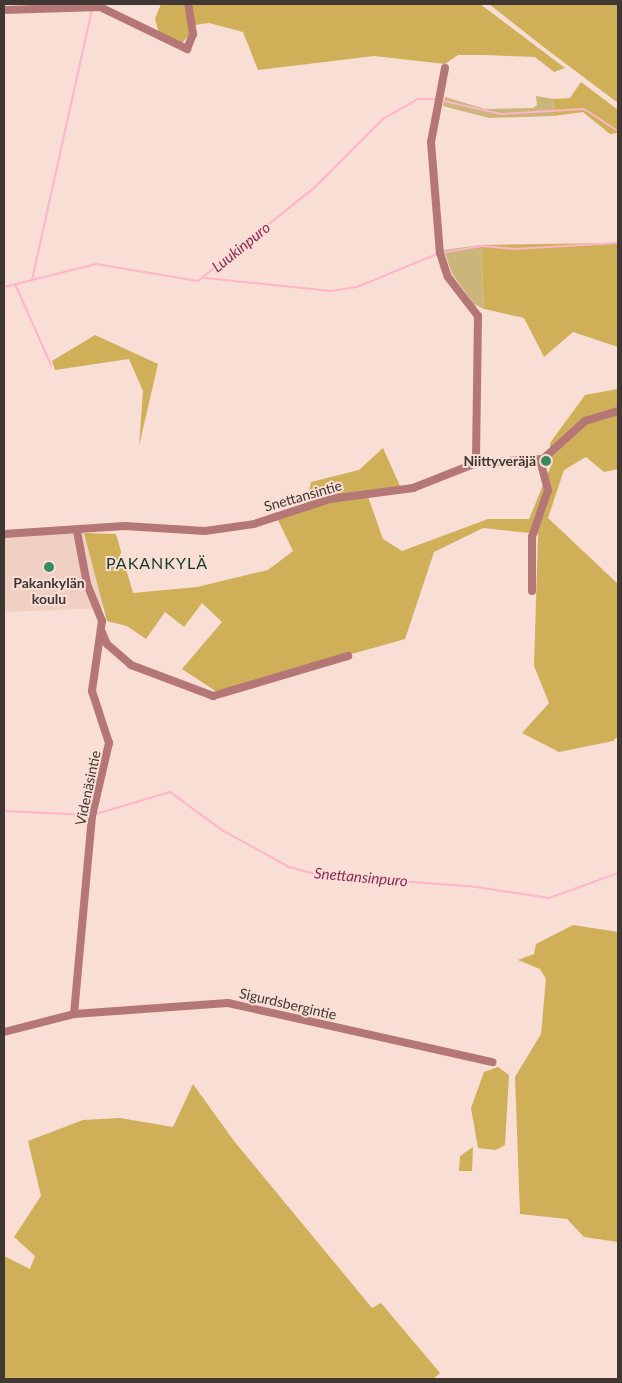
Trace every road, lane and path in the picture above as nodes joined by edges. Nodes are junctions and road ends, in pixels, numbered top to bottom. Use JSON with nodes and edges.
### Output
{"nodes":[{"id":1,"x":188,"y":4,"type":"edge"},
{"id":2,"x":4,"y":10,"type":"edge"},
{"id":3,"x":445,"y":68,"type":"dead end"},
{"id":4,"x":618,"y":411,"type":"edge"},
{"id":5,"x":540,"y":460,"type":"junction"},
{"id":6,"x":476,"y":463,"type":"junction"},
{"id":7,"x":77,"y":531,"type":"junction"},
{"id":8,"x":4,"y":534,"type":"edge"},
{"id":9,"x":532,"y":591,"type":"dead end"},
{"id":10,"x":101,"y":630,"type":"junction"},
{"id":11,"x":348,"y":656,"type":"dead end"},
{"id":12,"x":74,"y":1014,"type":"junction"},
{"id":13,"x":4,"y":1032,"type":"edge"},
{"id":14,"x":493,"y":1062,"type":"dead end"}],
"edges":[{"from":1,"to":2,"type":"street"},
{"from":3,"to":6,"type":"street"},
{"from":4,"to":5,"type":"street"},
{"from":5,"to":6,"type":"street","name":"Snettansintie"},
{"from":5,"to":9,"type":"street"},
{"from":6,"to":7,"type":"street","name":"Snettansintie"},
{"from":7,"to":8,"type":"street","name":"Snettansintie"},
{"from":7,"to":10,"type":"street","name":"Videnäsintie"},
{"from":10,"to":11,"type":"street"},
{"from":10,"to":12,"type":"street","name":"Videnäsintie"},
{"from":12,"to":13,"type":"street"},
{"from":12,"to":14,"type":"street","name":"Sigurdsbergintie"}]}
